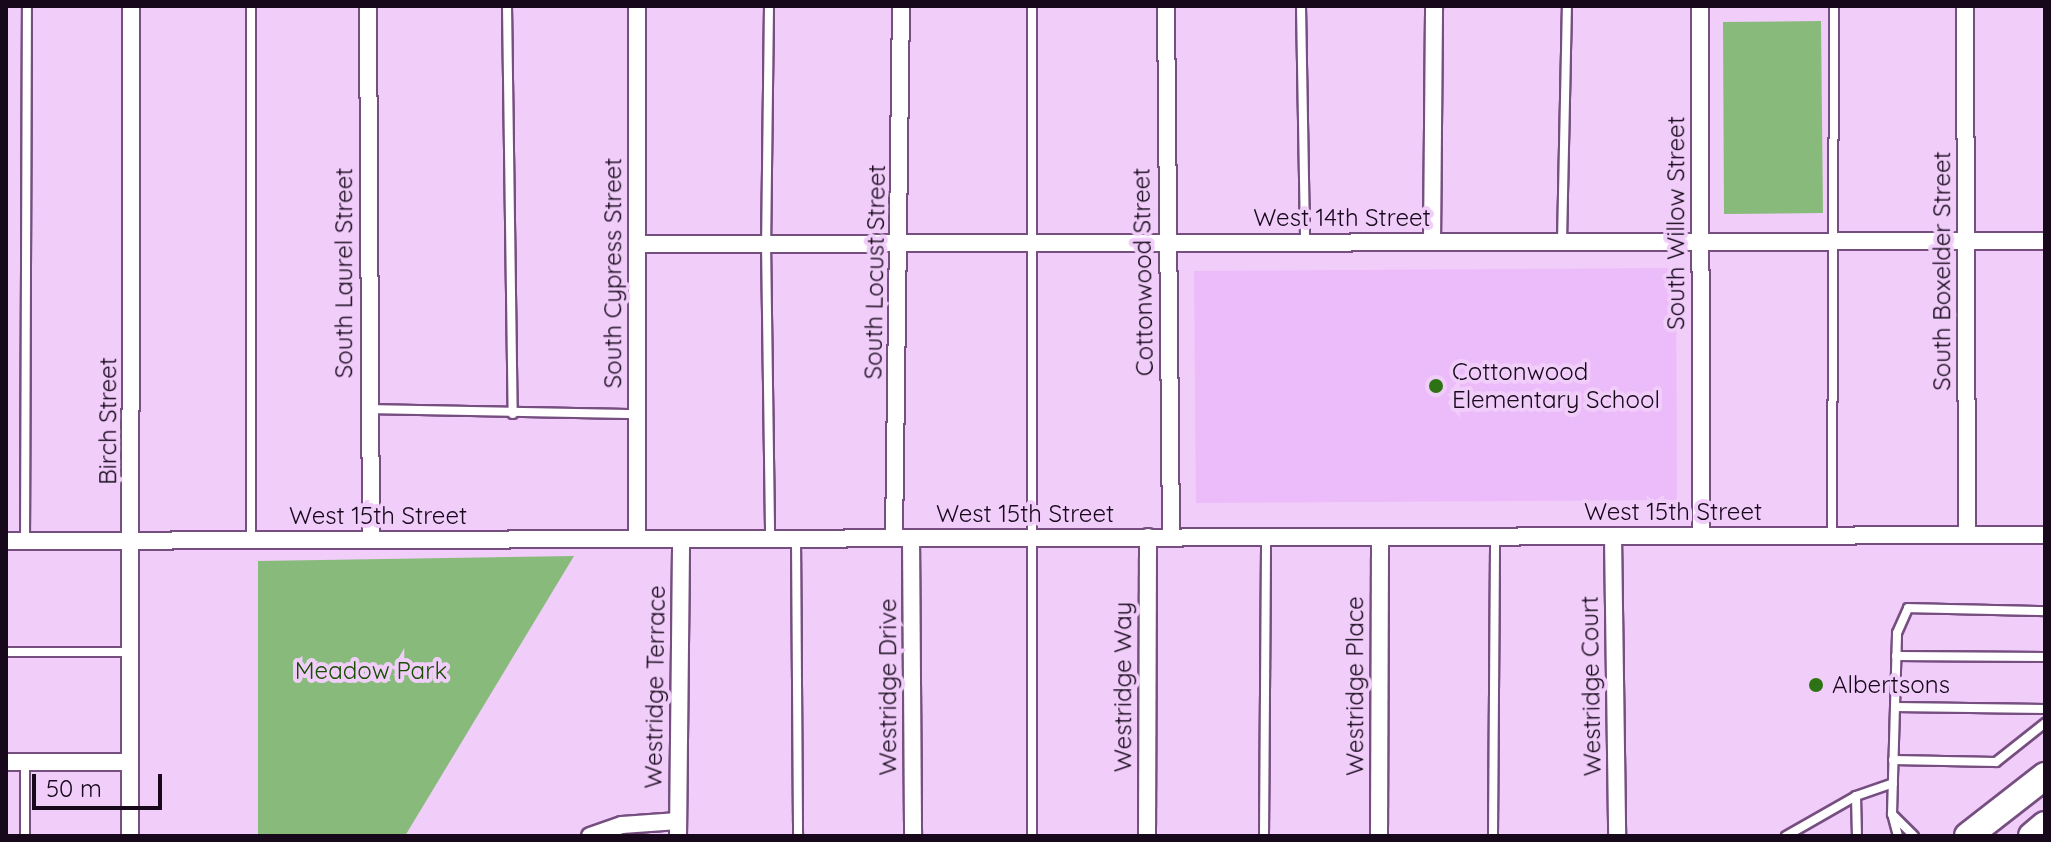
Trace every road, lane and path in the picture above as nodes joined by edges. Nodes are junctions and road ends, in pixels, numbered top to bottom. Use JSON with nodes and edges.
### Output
{"nodes":[{"id":1,"x":27,"y":6,"type":"edge"},
{"id":2,"x":131,"y":6,"type":"edge"},
{"id":3,"x":251,"y":6,"type":"edge"},
{"id":4,"x":368,"y":6,"type":"edge"},
{"id":5,"x":507,"y":6,"type":"edge"},
{"id":6,"x":637,"y":6,"type":"edge"},
{"id":7,"x":769,"y":6,"type":"edge"},
{"id":8,"x":901,"y":6,"type":"edge"},
{"id":9,"x":1032,"y":6,"type":"edge"},
{"id":10,"x":1166,"y":6,"type":"edge"},
{"id":11,"x":1301,"y":6,"type":"edge"},
{"id":12,"x":1434,"y":6,"type":"edge"},
{"id":13,"x":1567,"y":6,"type":"edge"},
{"id":14,"x":1700,"y":6,"type":"edge"},
{"id":15,"x":1834,"y":6,"type":"edge"},
{"id":16,"x":1965,"y":6,"type":"edge"},
{"id":17,"x":1031,"y":241,"type":"junction"},
{"id":18,"x":1305,"y":241,"type":"junction"},
{"id":19,"x":2045,"y":241,"type":"edge"},
{"id":20,"x":766,"y":242,"type":"junction"},
{"id":21,"x":900,"y":242,"type":"junction"},
{"id":22,"x":1432,"y":242,"type":"junction"},
{"id":23,"x":1562,"y":242,"type":"junction"},
{"id":24,"x":1700,"y":242,"type":"junction"},
{"id":25,"x":1833,"y":242,"type":"junction"},
{"id":26,"x":1966,"y":242,"type":"junction"},
{"id":27,"x":1166,"y":243,"type":"junction"},
{"id":28,"x":638,"y":244,"type":"junction"},
{"id":29,"x":369,"y":409,"type":"junction"},
{"id":30,"x":513,"y":414,"type":"junction"},
{"id":31,"x":637,"y":414,"type":"junction"},
{"id":32,"x":1832,"y":535,"type":"junction"},
{"id":33,"x":1967,"y":535,"type":"junction"},
{"id":34,"x":2045,"y":535,"type":"edge"},
{"id":35,"x":1613,"y":536,"type":"junction"},
{"id":36,"x":1701,"y":536,"type":"junction"},
{"id":37,"x":1148,"y":537,"type":"junction"},
{"id":38,"x":1171,"y":537,"type":"junction"},
{"id":39,"x":1266,"y":537,"type":"junction"},
{"id":40,"x":1380,"y":537,"type":"junction"},
{"id":41,"x":1495,"y":537,"type":"junction"},
{"id":42,"x":903,"y":538,"type":"junction"},
{"id":43,"x":1030,"y":538,"type":"junction"},
{"id":44,"x":637,"y":539,"type":"junction"},
{"id":45,"x":681,"y":539,"type":"junction"},
{"id":46,"x":770,"y":539,"type":"junction"},
{"id":47,"x":796,"y":539,"type":"junction"},
{"id":48,"x":132,"y":540,"type":"junction"},
{"id":49,"x":251,"y":540,"type":"junction"},
{"id":50,"x":371,"y":540,"type":"junction"},
{"id":51,"x":6,"y":541,"type":"edge"},
{"id":52,"x":25,"y":541,"type":"junction"},
{"id":53,"x":2045,"y":611,"type":"edge"},
{"id":54,"x":6,"y":652,"type":"edge"},
{"id":55,"x":130,"y":652,"type":"junction"},
{"id":56,"x":1896,"y":656,"type":"junction"},
{"id":57,"x":2045,"y":657,"type":"edge"},
{"id":58,"x":1895,"y":707,"type":"junction"},
{"id":59,"x":2045,"y":709,"type":"edge"},
{"id":60,"x":2045,"y":723,"type":"edge"},
{"id":61,"x":1893,"y":760,"type":"junction"},
{"id":62,"x":6,"y":762,"type":"edge"},
{"id":63,"x":25,"y":762,"type":"junction"},
{"id":64,"x":129,"y":762,"type":"junction"},
{"id":65,"x":2045,"y":776,"type":"edge"},
{"id":66,"x":1893,"y":783,"type":"junction"},
{"id":67,"x":1856,"y":796,"type":"junction"},
{"id":68,"x":2008,"y":803,"type":"junction"},
{"id":69,"x":1892,"y":814,"type":"junction"},
{"id":70,"x":2045,"y":825,"type":"edge"},
{"id":71,"x":678,"y":828,"type":"edge"},
{"id":72,"x":25,"y":836,"type":"edge"},
{"id":73,"x":130,"y":836,"type":"edge"},
{"id":74,"x":590,"y":836,"type":"edge"},
{"id":75,"x":798,"y":836,"type":"edge"},
{"id":76,"x":913,"y":836,"type":"edge"},
{"id":77,"x":1032,"y":836,"type":"edge"},
{"id":78,"x":1147,"y":836,"type":"edge"},
{"id":79,"x":1264,"y":836,"type":"edge"},
{"id":80,"x":1379,"y":836,"type":"edge"},
{"id":81,"x":1493,"y":836,"type":"edge"},
{"id":82,"x":1617,"y":836,"type":"edge"},
{"id":83,"x":1786,"y":836,"type":"edge"},
{"id":84,"x":1857,"y":836,"type":"edge"},
{"id":85,"x":1898,"y":836,"type":"edge"},
{"id":86,"x":1914,"y":836,"type":"edge"},
{"id":87,"x":1968,"y":836,"type":"edge"},
{"id":88,"x":1987,"y":836,"type":"edge"},
{"id":89,"x":2032,"y":836,"type":"edge"}],
"edges":[{"from":1,"to":52,"type":"lane"},
{"from":2,"to":48,"type":"street","name":"Birch Street"},
{"from":3,"to":49,"type":"lane"},
{"from":4,"to":29,"type":"street","name":"South Laurel Street"},
{"from":5,"to":30,"type":"lane"},
{"from":6,"to":28,"type":"street","name":"South Cypress Street"},
{"from":7,"to":20,"type":"lane"},
{"from":8,"to":21,"type":"street","name":"South Locust Street"},
{"from":9,"to":17,"type":"lane"},
{"from":10,"to":27,"type":"street","name":"Cottonwood Street"},
{"from":11,"to":18,"type":"lane"},
{"from":12,"to":22,"type":"street"},
{"from":13,"to":23,"type":"lane"},
{"from":14,"to":24,"type":"street","name":"South Willow Street"},
{"from":15,"to":25,"type":"lane"},
{"from":16,"to":26,"type":"street","name":"South Boxelder Street"},
{"from":17,"to":21,"type":"street","name":"West 14th Street"},
{"from":17,"to":27,"type":"street","name":"West 14th Street"},
{"from":17,"to":43,"type":"lane"},
{"from":18,"to":22,"type":"street","name":"West 14th Street"},
{"from":18,"to":27,"type":"street","name":"West 14th Street"},
{"from":19,"to":26,"type":"street","name":"West 14th Street"},
{"from":20,"to":21,"type":"street","name":"West 14th Street"},
{"from":20,"to":28,"type":"street","name":"West 14th Street"},
{"from":20,"to":46,"type":"lane"},
{"from":21,"to":42,"type":"street","name":"South Locust Street"},
{"from":22,"to":23,"type":"street","name":"West 14th Street"},
{"from":23,"to":24,"type":"street","name":"West 14th Street"},
{"from":24,"to":25,"type":"street","name":"West 14th Street"},
{"from":24,"to":36,"type":"street","name":"South Willow Street"},
{"from":25,"to":26,"type":"street","name":"West 14th Street"},
{"from":25,"to":32,"type":"lane"},
{"from":26,"to":33,"type":"street","name":"South Boxelder Street"},
{"from":27,"to":38,"type":"street","name":"Cottonwood Street"},
{"from":28,"to":31,"type":"street","name":"South Cypress Street"},
{"from":29,"to":30,"type":"lane"},
{"from":29,"to":50,"type":"street","name":"South Laurel Street"},
{"from":30,"to":31,"type":"lane"},
{"from":31,"to":44,"type":"street","name":"South Cypress Street"},
{"from":32,"to":33,"type":"street","name":"West 15th Street"},
{"from":32,"to":36,"type":"street","name":"West 15th Street"},
{"from":33,"to":34,"type":"street","name":"West 15th Street"},
{"from":35,"to":36,"type":"street","name":"West 15th Street"},
{"from":35,"to":41,"type":"street","name":"West 15th Street"},
{"from":35,"to":82,"type":"street","name":"Westridge Court"},
{"from":37,"to":38,"type":"street","name":"West 15th Street"},
{"from":37,"to":43,"type":"street","name":"West 15th Street"},
{"from":37,"to":78,"type":"street","name":"Westridge Way"},
{"from":38,"to":39,"type":"street","name":"West 15th Street"},
{"from":39,"to":40,"type":"street","name":"West 15th Street"},
{"from":39,"to":79,"type":"lane"},
{"from":40,"to":41,"type":"street","name":"West 15th Street"},
{"from":40,"to":80,"type":"street","name":"Westridge Place"},
{"from":41,"to":81,"type":"lane"},
{"from":42,"to":43,"type":"street","name":"West 15th Street"},
{"from":42,"to":47,"type":"street","name":"West 15th Street"},
{"from":42,"to":76,"type":"street","name":"Westridge Drive"},
{"from":43,"to":77,"type":"lane"},
{"from":44,"to":45,"type":"street","name":"West 15th Street"},
{"from":44,"to":50,"type":"street","name":"West 15th Street"},
{"from":45,"to":46,"type":"street","name":"West 15th Street"},
{"from":45,"to":71,"type":"street","name":"Westridge Terrace"},
{"from":46,"to":47,"type":"street","name":"West 15th Street"},
{"from":47,"to":75,"type":"lane"},
{"from":48,"to":49,"type":"street","name":"West 15th Street"},
{"from":48,"to":52,"type":"street","name":"West 15th Street"},
{"from":48,"to":55,"type":"street","name":"Birch Street"},
{"from":49,"to":50,"type":"street","name":"West 15th Street"},
{"from":51,"to":52,"type":"street","name":"West 15th Street"},
{"from":53,"to":56,"type":"lane"},
{"from":54,"to":55,"type":"lane"},
{"from":55,"to":64,"type":"street","name":"Birch Street"},
{"from":56,"to":57,"type":"lane"},
{"from":56,"to":58,"type":"lane"},
{"from":58,"to":59,"type":"lane"},
{"from":58,"to":61,"type":"lane"},
{"from":60,"to":61,"type":"lane"},
{"from":61,"to":66,"type":"lane"},
{"from":62,"to":63,"type":"street"},
{"from":63,"to":64,"type":"street"},
{"from":63,"to":72,"type":"lane"},
{"from":64,"to":73,"type":"street","name":"Birch Street"},
{"from":65,"to":68,"type":"main road"},
{"from":66,"to":67,"type":"lane"},
{"from":66,"to":69,"type":"lane"},
{"from":67,"to":83,"type":"lane"},
{"from":67,"to":84,"type":"lane"},
{"from":68,"to":87,"type":"main road"},
{"from":68,"to":88,"type":"main road"},
{"from":69,"to":85,"type":"lane"},
{"from":69,"to":86,"type":"lane"},
{"from":70,"to":89,"type":"main road"},
{"from":71,"to":74,"type":"street"}]}
